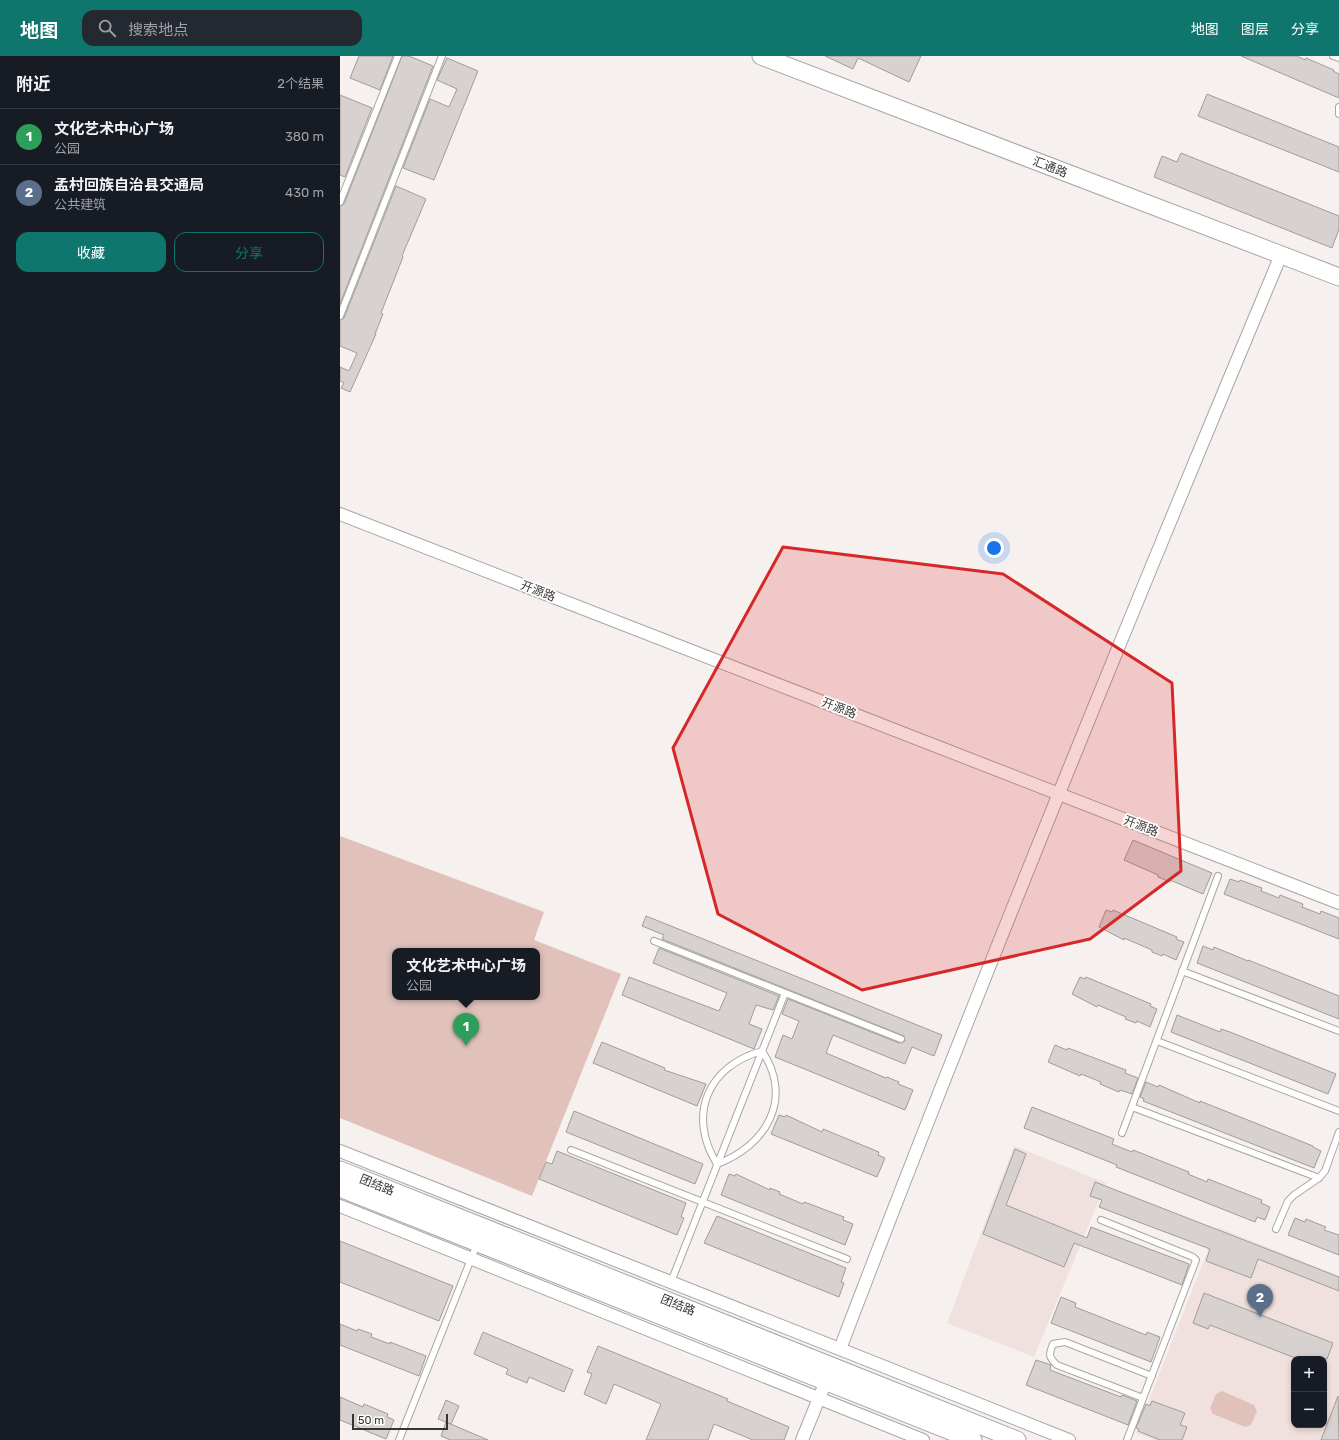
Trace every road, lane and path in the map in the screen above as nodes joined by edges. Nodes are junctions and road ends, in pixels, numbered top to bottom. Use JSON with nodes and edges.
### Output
{"nodes":[{"id":1,"x":398,"y":56,"type":"edge"},
{"id":2,"x":442,"y":56,"type":"edge"},
{"id":3,"x":761,"y":56,"type":"edge"},
{"id":4,"x":1333,"y":56,"type":"edge"},
{"id":5,"x":1339,"y":58,"type":"edge"},
{"id":6,"x":1339,"y":107,"type":"edge"},
{"id":7,"x":1339,"y":114,"type":"edge"},
{"id":8,"x":340,"y":202,"type":"edge"},
{"id":9,"x":1281,"y":255,"type":"junction"},
{"id":10,"x":1339,"y":277,"type":"edge"},
{"id":11,"x":340,"y":316,"type":"edge"},
{"id":12,"x":340,"y":514,"type":"edge"},
{"id":13,"x":1059,"y":794,"type":"junction"},
{"id":14,"x":1218,"y":876,"type":"dead end"},
{"id":15,"x":1339,"y":903,"type":"edge"},
{"id":16,"x":654,"y":941,"type":"dead end"},
{"id":17,"x":1182,"y":972,"type":"junction"},
{"id":18,"x":785,"y":993,"type":"junction"},
{"id":19,"x":1339,"y":1031,"type":"edge"},
{"id":20,"x":901,"y":1039,"type":"dead end"},
{"id":21,"x":1157,"y":1041,"type":"junction"},
{"id":22,"x":762,"y":1051,"type":"junction"},
{"id":23,"x":1132,"y":1107,"type":"junction"},
{"id":24,"x":1339,"y":1111,"type":"edge"},
{"id":25,"x":1122,"y":1133,"type":"dead end"},
{"id":26,"x":1339,"y":1135,"type":"edge"},
{"id":27,"x":571,"y":1150,"type":"dead end"},
{"id":28,"x":340,"y":1151,"type":"edge"},
{"id":29,"x":718,"y":1164,"type":"junction"},
{"id":30,"x":340,"y":1170,"type":"edge"},
{"id":31,"x":1320,"y":1178,"type":"junction"},
{"id":32,"x":340,"y":1188,"type":"edge"},
{"id":33,"x":703,"y":1202,"type":"junction"},
{"id":34,"x":340,"y":1206,"type":"edge"},
{"id":35,"x":1101,"y":1220,"type":"dead end"},
{"id":36,"x":1276,"y":1229,"type":"dead end"},
{"id":37,"x":477,"y":1242,"type":"junction"},
{"id":38,"x":471,"y":1259,"type":"junction"},
{"id":39,"x":847,"y":1259,"type":"dead end"},
{"id":40,"x":671,"y":1282,"type":"junction"},
{"id":41,"x":840,"y":1349,"type":"junction"},
{"id":42,"x":1152,"y":1376,"type":"junction"},
{"id":43,"x":826,"y":1381,"type":"junction"},
{"id":44,"x":819,"y":1398,"type":"junction"},
{"id":45,"x":1143,"y":1398,"type":"junction"},
{"id":46,"x":399,"y":1440,"type":"edge"},
{"id":47,"x":802,"y":1440,"type":"edge"},
{"id":48,"x":923,"y":1440,"type":"edge"},
{"id":49,"x":973,"y":1440,"type":"edge"},
{"id":50,"x":1017,"y":1440,"type":"edge"},
{"id":51,"x":1069,"y":1440,"type":"edge"},
{"id":52,"x":1127,"y":1440,"type":"edge"}],
"edges":[{"from":1,"to":8,"type":"lane"},
{"from":2,"to":11,"type":"lane"},
{"from":3,"to":9,"type":"main road","name":"汇通路"},
{"from":4,"to":5,"type":"lane"},
{"from":6,"to":7,"type":"lane"},
{"from":9,"to":10,"type":"main road","name":"汇通路"},
{"from":9,"to":13,"type":"street"},
{"from":12,"to":13,"type":"street","name":"开源路"},
{"from":13,"to":15,"type":"street","name":"开源路"},
{"from":13,"to":41,"type":"street"},
{"from":14,"to":17,"type":"lane"},
{"from":16,"to":18,"type":"lane"},
{"from":17,"to":19,"type":"lane"},
{"from":17,"to":21,"type":"lane"},
{"from":18,"to":20,"type":"lane"},
{"from":18,"to":22,"type":"lane"},
{"from":21,"to":23,"type":"lane"},
{"from":21,"to":24,"type":"lane"},
{"from":22,"to":29,"type":"lane"},
{"from":22,"to":29,"type":"lane"},
{"from":22,"to":29,"type":"lane"},
{"from":23,"to":25,"type":"lane"},
{"from":23,"to":31,"type":"lane"},
{"from":26,"to":31,"type":"lane"},
{"from":27,"to":33,"type":"lane"},
{"from":28,"to":40,"type":"street"},
{"from":29,"to":33,"type":"lane"},
{"from":30,"to":50,"type":"main road","name":"团结路"},
{"from":31,"to":36,"type":"lane"},
{"from":32,"to":37,"type":"main road","name":"团结路"},
{"from":33,"to":39,"type":"lane"},
{"from":33,"to":40,"type":"lane"},
{"from":34,"to":38,"type":"street"},
{"from":35,"to":42,"type":"lane"},
{"from":37,"to":38,"type":"lane"},
{"from":37,"to":43,"type":"main road","name":"团结路"},
{"from":38,"to":44,"type":"street"},
{"from":38,"to":46,"type":"lane"},
{"from":40,"to":41,"type":"street"},
{"from":41,"to":51,"type":"street"},
{"from":42,"to":45,"type":"lane"},
{"from":42,"to":45,"type":"lane"},
{"from":43,"to":44,"type":"street"},
{"from":43,"to":49,"type":"main road","name":"团结路"},
{"from":44,"to":47,"type":"street"},
{"from":44,"to":48,"type":"street"},
{"from":45,"to":52,"type":"lane"}]}
